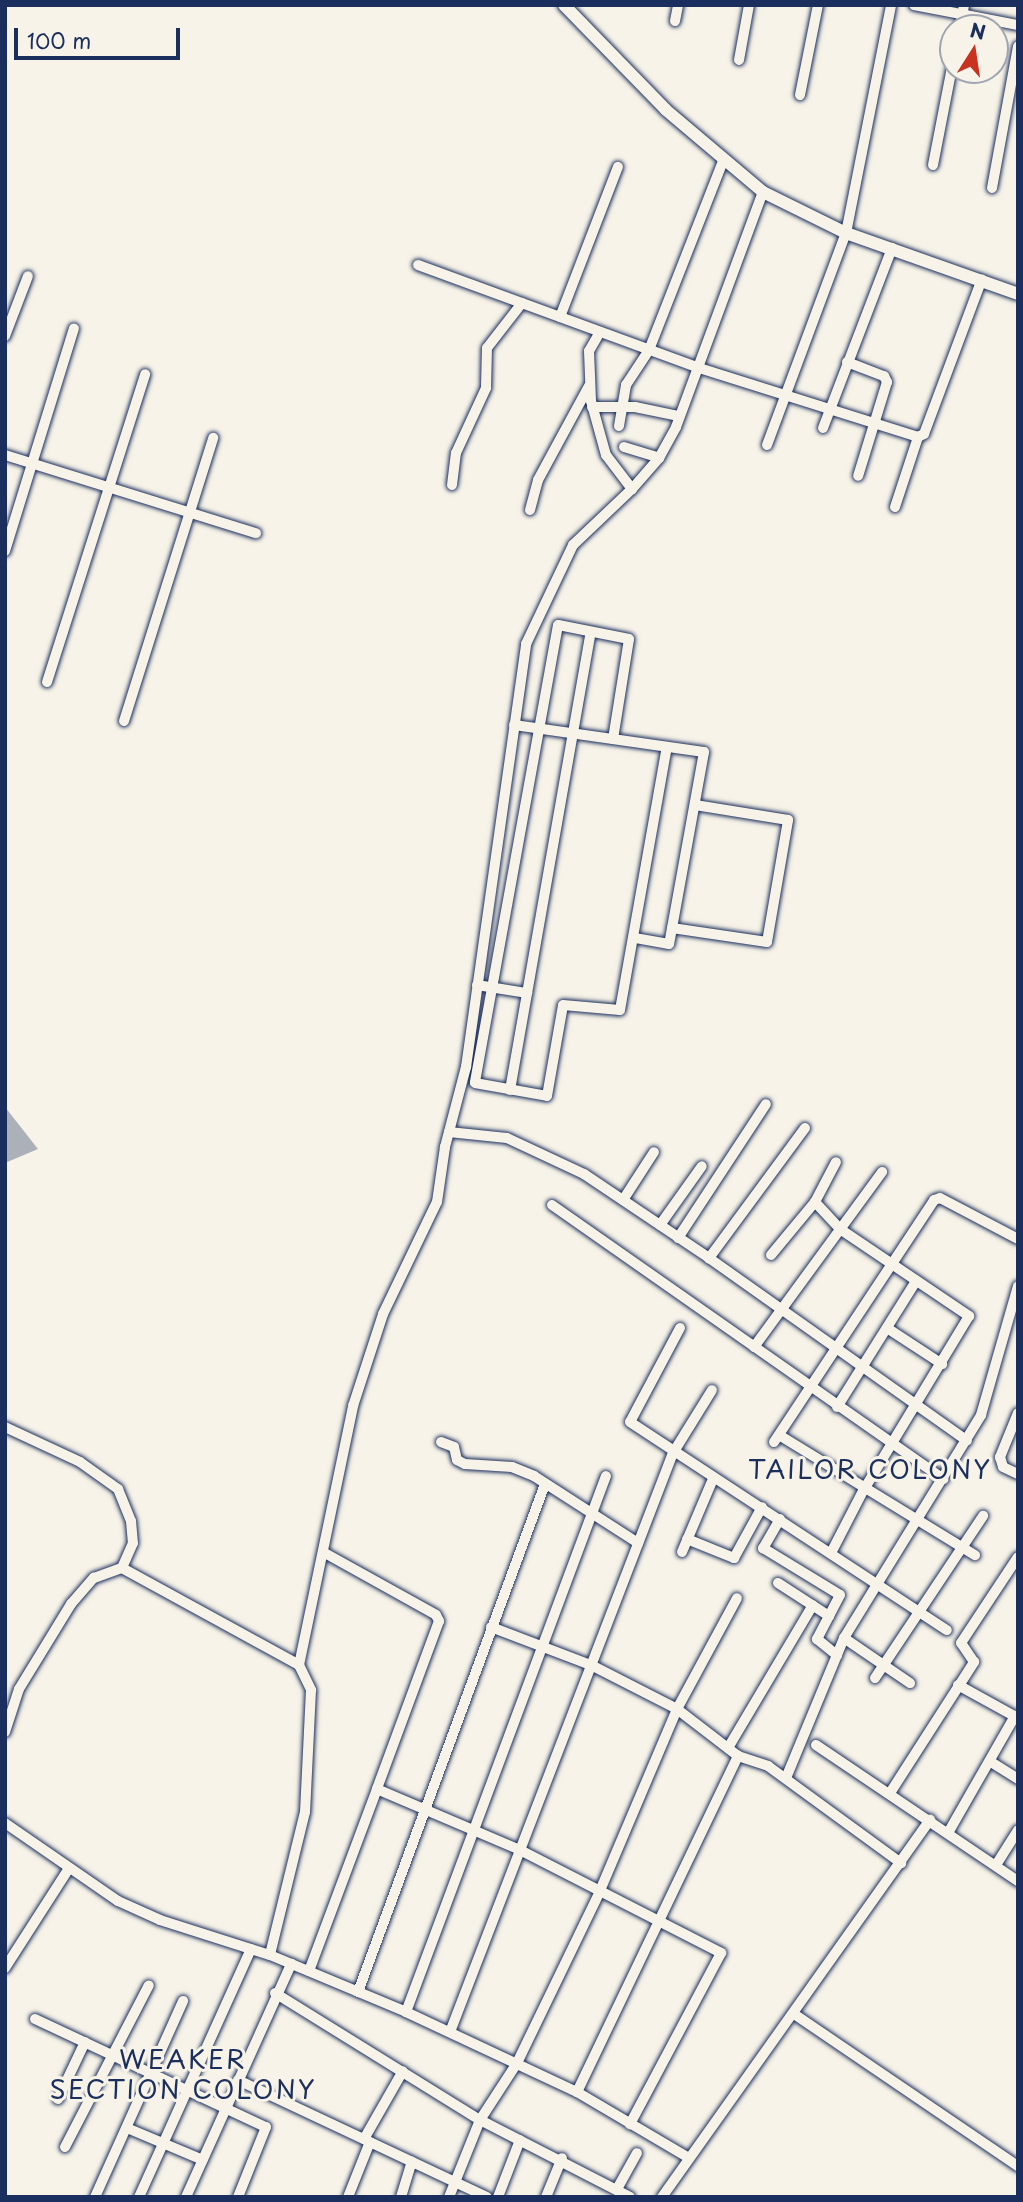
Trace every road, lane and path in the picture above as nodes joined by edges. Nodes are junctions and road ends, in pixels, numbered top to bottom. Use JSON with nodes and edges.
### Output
{"nodes":[{"id":1,"x":564,"y":5,"type":"edge"},
{"id":2,"x":678,"y":5,"type":"edge"},
{"id":3,"x":749,"y":5,"type":"edge"},
{"id":4,"x":818,"y":5,"type":"edge"},
{"id":5,"x":891,"y":5,"type":"edge"},
{"id":6,"x":915,"y":5,"type":"edge"},
{"id":7,"x":963,"y":10,"type":"edge"},
{"id":8,"x":675,"y":21,"type":"dead end"},
{"id":9,"x":1018,"y":25,"type":"edge"},
{"id":10,"x":1018,"y":46,"type":"edge"},
{"id":11,"x":738,"y":60,"type":"dead end"},
{"id":12,"x":949,"y":84,"type":"edge"},
{"id":13,"x":800,"y":95,"type":"dead end"},
{"id":14,"x":724,"y":159,"type":"junction"},
{"id":15,"x":933,"y":165,"type":"dead end"},
{"id":16,"x":618,"y":167,"type":"dead end"},
{"id":17,"x":992,"y":188,"type":"dead end"},
{"id":18,"x":763,"y":192,"type":"junction"},
{"id":19,"x":846,"y":233,"type":"junction"},
{"id":20,"x":892,"y":248,"type":"junction"},
{"id":21,"x":418,"y":265,"type":"dead end"},
{"id":22,"x":28,"y":276,"type":"dead end"},
{"id":23,"x":982,"y":279,"type":"junction"},
{"id":24,"x":1018,"y":294,"type":"edge"},
{"id":25,"x":522,"y":303,"type":"junction"},
{"id":26,"x":560,"y":317,"type":"junction"},
{"id":27,"x":75,"y":328,"type":"dead end"},
{"id":28,"x":600,"y":332,"type":"junction"},
{"id":29,"x":5,"y":336,"type":"edge"},
{"id":30,"x":649,"y":350,"type":"junction"},
{"id":31,"x":847,"y":362,"type":"junction"},
{"id":32,"x":696,"y":368,"type":"junction"},
{"id":33,"x":145,"y":373,"type":"dead end"},
{"id":34,"x":589,"y":386,"type":"junction"},
{"id":35,"x":786,"y":396,"type":"junction"},
{"id":36,"x":592,"y":407,"type":"junction"},
{"id":37,"x":625,"y":408,"type":"junction"},
{"id":38,"x":828,"y":409,"type":"junction"},
{"id":39,"x":679,"y":416,"type":"junction"},
{"id":40,"x":875,"y":424,"type":"junction"},
{"id":41,"x":619,"y":426,"type":"dead end"},
{"id":42,"x":823,"y":428,"type":"dead end"},
{"id":43,"x":918,"y":437,"type":"junction"},
{"id":44,"x":213,"y":438,"type":"dead end"},
{"id":45,"x":767,"y":445,"type":"dead end"},
{"id":46,"x":624,"y":447,"type":"dead end"},
{"id":47,"x":5,"y":455,"type":"edge"},
{"id":48,"x":659,"y":458,"type":"junction"},
{"id":49,"x":33,"y":464,"type":"junction"},
{"id":50,"x":858,"y":476,"type":"dead end"},
{"id":51,"x":452,"y":485,"type":"dead end"},
{"id":52,"x":110,"y":487,"type":"junction"},
{"id":53,"x":632,"y":489,"type":"junction"},
{"id":54,"x":895,"y":507,"type":"dead end"},
{"id":55,"x":530,"y":510,"type":"dead end"},
{"id":56,"x":191,"y":514,"type":"junction"},
{"id":57,"x":256,"y":533,"type":"dead end"},
{"id":58,"x":5,"y":551,"type":"edge"},
{"id":59,"x":591,"y":632,"type":"junction"},
{"id":60,"x":47,"y":682,"type":"dead end"},
{"id":61,"x":124,"y":721,"type":"dead end"},
{"id":62,"x":514,"y":725,"type":"junction"},
{"id":63,"x":539,"y":729,"type":"junction"},
{"id":64,"x":574,"y":734,"type":"junction"},
{"id":65,"x":613,"y":739,"type":"junction"},
{"id":66,"x":667,"y":747,"type":"junction"},
{"id":67,"x":695,"y":805,"type":"junction"},
{"id":68,"x":673,"y":928,"type":"junction"},
{"id":69,"x":635,"y":938,"type":"junction"},
{"id":70,"x":477,"y":985,"type":"junction"},
{"id":71,"x":493,"y":987,"type":"junction"},
{"id":72,"x":527,"y":993,"type":"junction"},
{"id":73,"x":510,"y":1090,"type":"junction"},
{"id":74,"x":766,"y":1104,"type":"dead end"},
{"id":75,"x":805,"y":1128,"type":"dead end"},
{"id":76,"x":449,"y":1132,"type":"junction"},
{"id":77,"x":654,"y":1152,"type":"dead end"},
{"id":78,"x":835,"y":1162,"type":"dead end"},
{"id":79,"x":702,"y":1166,"type":"dead end"},
{"id":80,"x":882,"y":1172,"type":"dead end"},
{"id":81,"x":623,"y":1200,"type":"junction"},
{"id":82,"x":814,"y":1202,"type":"junction"},
{"id":83,"x":552,"y":1205,"type":"dead end"},
{"id":84,"x":660,"y":1225,"type":"junction"},
{"id":85,"x":840,"y":1229,"type":"junction"},
{"id":86,"x":678,"y":1238,"type":"junction"},
{"id":87,"x":1018,"y":1239,"type":"edge"},
{"id":88,"x":771,"y":1255,"type":"dead end"},
{"id":89,"x":709,"y":1258,"type":"junction"},
{"id":90,"x":893,"y":1265,"type":"junction"},
{"id":91,"x":916,"y":1281,"type":"junction"},
{"id":92,"x":1018,"y":1286,"type":"edge"},
{"id":93,"x":780,"y":1310,"type":"junction"},
{"id":94,"x":680,"y":1328,"type":"dead end"},
{"id":95,"x":887,"y":1328,"type":"junction"},
{"id":96,"x":754,"y":1347,"type":"junction"},
{"id":97,"x":835,"y":1350,"type":"junction"},
{"id":98,"x":942,"y":1364,"type":"junction"},
{"id":99,"x":860,"y":1366,"type":"junction"},
{"id":100,"x":809,"y":1388,"type":"junction"},
{"id":101,"x":712,"y":1390,"type":"dead end"},
{"id":102,"x":917,"y":1404,"type":"junction"},
{"id":103,"x":837,"y":1406,"type":"junction"},
{"id":104,"x":1018,"y":1413,"type":"edge"},
{"id":105,"x":5,"y":1427,"type":"edge"},
{"id":106,"x":967,"y":1441,"type":"junction"},
{"id":107,"x":441,"y":1442,"type":"dead end"},
{"id":108,"x":893,"y":1444,"type":"junction"},
{"id":109,"x":673,"y":1453,"type":"junction"},
{"id":110,"x":1018,"y":1474,"type":"edge"},
{"id":111,"x":606,"y":1476,"type":"dead end"},
{"id":112,"x":713,"y":1479,"type":"junction"},
{"id":113,"x":944,"y":1479,"type":"junction"},
{"id":114,"x":545,"y":1484,"type":"junction"},
{"id":115,"x":863,"y":1491,"type":"junction"},
{"id":116,"x":762,"y":1507,"type":"junction"},
{"id":117,"x":592,"y":1513,"type":"junction"},
{"id":118,"x":983,"y":1516,"type":"dead end"},
{"id":119,"x":780,"y":1519,"type":"junction"},
{"id":120,"x":916,"y":1523,"type":"junction"},
{"id":121,"x":687,"y":1539,"type":"junction"},
{"id":122,"x":638,"y":1543,"type":"junction"},
{"id":123,"x":962,"y":1547,"type":"junction"},
{"id":124,"x":323,"y":1552,"type":"junction"},
{"id":125,"x":682,"y":1552,"type":"dead end"},
{"id":126,"x":831,"y":1553,"type":"junction"},
{"id":127,"x":975,"y":1555,"type":"dead end"},
{"id":128,"x":1018,"y":1557,"type":"edge"},
{"id":129,"x":122,"y":1568,"type":"junction"},
{"id":130,"x":778,"y":1583,"type":"dead end"},
{"id":131,"x":877,"y":1585,"type":"junction"},
{"id":132,"x":737,"y":1598,"type":"dead end"},
{"id":133,"x":813,"y":1605,"type":"junction"},
{"id":134,"x":829,"y":1615,"type":"junction"},
{"id":135,"x":921,"y":1615,"type":"junction"},
{"id":136,"x":491,"y":1627,"type":"junction"},
{"id":137,"x":947,"y":1630,"type":"dead end"},
{"id":138,"x":844,"y":1638,"type":"junction"},
{"id":139,"x":540,"y":1646,"type":"junction"},
{"id":140,"x":837,"y":1655,"type":"junction"},
{"id":141,"x":299,"y":1665,"type":"junction"},
{"id":142,"x":593,"y":1666,"type":"junction"},
{"id":143,"x":883,"y":1666,"type":"junction"},
{"id":144,"x":876,"y":1678,"type":"dead end"},
{"id":145,"x":910,"y":1683,"type":"dead end"},
{"id":146,"x":958,"y":1685,"type":"junction"},
{"id":147,"x":677,"y":1709,"type":"junction"},
{"id":148,"x":1016,"y":1717,"type":"edge"},
{"id":149,"x":5,"y":1732,"type":"edge"},
{"id":150,"x":816,"y":1745,"type":"dead end"},
{"id":151,"x":728,"y":1748,"type":"junction"},
{"id":152,"x":738,"y":1756,"type":"junction"},
{"id":153,"x":991,"y":1762,"type":"junction"},
{"id":154,"x":786,"y":1778,"type":"junction"},
{"id":155,"x":1018,"y":1779,"type":"edge"},
{"id":156,"x":377,"y":1789,"type":"junction"},
{"id":157,"x":890,"y":1793,"type":"junction"},
{"id":158,"x":425,"y":1809,"type":"junction"},
{"id":159,"x":930,"y":1820,"type":"junction"},
{"id":160,"x":5,"y":1823,"type":"edge"},
{"id":161,"x":472,"y":1828,"type":"junction"},
{"id":162,"x":1018,"y":1830,"type":"edge"},
{"id":163,"x":948,"y":1833,"type":"junction"},
{"id":164,"x":520,"y":1850,"type":"junction"},
{"id":165,"x":901,"y":1863,"type":"junction"},
{"id":166,"x":996,"y":1865,"type":"junction"},
{"id":167,"x":68,"y":1870,"type":"junction"},
{"id":168,"x":1018,"y":1881,"type":"edge"},
{"id":169,"x":599,"y":1893,"type":"junction"},
{"id":170,"x":657,"y":1922,"type":"junction"},
{"id":171,"x":251,"y":1949,"type":"junction"},
{"id":172,"x":270,"y":1955,"type":"junction"},
{"id":173,"x":291,"y":1964,"type":"junction"},
{"id":174,"x":5,"y":1968,"type":"edge"},
{"id":175,"x":309,"y":1971,"type":"junction"},
{"id":176,"x":149,"y":1985,"type":"dead end"},
{"id":177,"x":358,"y":1992,"type":"junction"},
{"id":178,"x":275,"y":1993,"type":"junction"},
{"id":179,"x":183,"y":2001,"type":"dead end"},
{"id":180,"x":406,"y":2012,"type":"junction"},
{"id":181,"x":794,"y":2014,"type":"junction"},
{"id":182,"x":35,"y":2019,"type":"dead end"},
{"id":183,"x":450,"y":2032,"type":"junction"},
{"id":184,"x":85,"y":2042,"type":"junction"},
{"id":185,"x":114,"y":2055,"type":"junction"},
{"id":186,"x":517,"y":2063,"type":"junction"},
{"id":187,"x":403,"y":2071,"type":"junction"},
{"id":188,"x":151,"y":2073,"type":"junction"},
{"id":189,"x":238,"y":2080,"type":"junction"},
{"id":190,"x":188,"y":2088,"type":"junction"},
{"id":191,"x":577,"y":2092,"type":"junction"},
{"id":192,"x":58,"y":2099,"type":"dead end"},
{"id":193,"x":228,"y":2106,"type":"junction"},
{"id":194,"x":480,"y":2120,"type":"junction"},
{"id":195,"x":630,"y":2124,"type":"junction"},
{"id":196,"x":127,"y":2128,"type":"junction"},
{"id":197,"x":520,"y":2140,"type":"junction"},
{"id":198,"x":367,"y":2141,"type":"junction"},
{"id":199,"x":163,"y":2144,"type":"junction"},
{"id":200,"x":65,"y":2147,"type":"dead end"},
{"id":201,"x":636,"y":2153,"type":"dead end"},
{"id":202,"x":562,"y":2158,"type":"junction"},
{"id":203,"x":689,"y":2158,"type":"junction"},
{"id":204,"x":203,"y":2160,"type":"junction"},
{"id":205,"x":412,"y":2162,"type":"junction"},
{"id":206,"x":1018,"y":2166,"type":"edge"},
{"id":207,"x":456,"y":2180,"type":"junction"},
{"id":208,"x":617,"y":2189,"type":"junction"},
{"id":209,"x":95,"y":2197,"type":"edge"},
{"id":210,"x":139,"y":2197,"type":"edge"},
{"id":211,"x":186,"y":2197,"type":"edge"},
{"id":212,"x":238,"y":2197,"type":"edge"},
{"id":213,"x":348,"y":2197,"type":"edge"},
{"id":214,"x":401,"y":2197,"type":"edge"},
{"id":215,"x":449,"y":2197,"type":"edge"},
{"id":216,"x":487,"y":2197,"type":"edge"},
{"id":217,"x":498,"y":2197,"type":"edge"},
{"id":218,"x":545,"y":2197,"type":"edge"},
{"id":219,"x":630,"y":2197,"type":"edge"},
{"id":220,"x":663,"y":2197,"type":"edge"}],
"edges":[{"from":1,"to":14,"type":"street"},
{"from":2,"to":8,"type":"street"},
{"from":3,"to":11,"type":"street"},
{"from":4,"to":13,"type":"street"},
{"from":5,"to":19,"type":"street"},
{"from":6,"to":7,"type":"street"},
{"from":7,"to":9,"type":"street"},
{"from":10,"to":17,"type":"street"},
{"from":12,"to":15,"type":"street"},
{"from":14,"to":18,"type":"street"},
{"from":14,"to":30,"type":"street"},
{"from":16,"to":26,"type":"street"},
{"from":18,"to":19,"type":"street"},
{"from":18,"to":32,"type":"street"},
{"from":19,"to":20,"type":"street"},
{"from":19,"to":35,"type":"street"},
{"from":20,"to":23,"type":"street"},
{"from":20,"to":31,"type":"street"},
{"from":21,"to":25,"type":"street"},
{"from":22,"to":29,"type":"street"},
{"from":23,"to":24,"type":"street"},
{"from":23,"to":43,"type":"street"},
{"from":25,"to":26,"type":"street"},
{"from":25,"to":51,"type":"street"},
{"from":26,"to":28,"type":"street"},
{"from":27,"to":49,"type":"street"},
{"from":28,"to":30,"type":"street"},
{"from":28,"to":34,"type":"street"},
{"from":30,"to":32,"type":"street"},
{"from":30,"to":37,"type":"street"},
{"from":31,"to":38,"type":"street"},
{"from":31,"to":40,"type":"street"},
{"from":32,"to":35,"type":"street"},
{"from":32,"to":39,"type":"street"},
{"from":33,"to":52,"type":"street"},
{"from":34,"to":36,"type":"street"},
{"from":34,"to":55,"type":"street"},
{"from":35,"to":38,"type":"street"},
{"from":35,"to":45,"type":"street"},
{"from":36,"to":37,"type":"street"},
{"from":36,"to":53,"type":"street"},
{"from":37,"to":39,"type":"street"},
{"from":37,"to":41,"type":"street"},
{"from":38,"to":40,"type":"street"},
{"from":38,"to":42,"type":"street"},
{"from":39,"to":48,"type":"street"},
{"from":40,"to":43,"type":"street"},
{"from":40,"to":50,"type":"street"},
{"from":43,"to":54,"type":"street"},
{"from":44,"to":56,"type":"street"},
{"from":46,"to":48,"type":"street"},
{"from":47,"to":49,"type":"street"},
{"from":48,"to":53,"type":"street"},
{"from":49,"to":52,"type":"street"},
{"from":49,"to":58,"type":"street"},
{"from":52,"to":56,"type":"street"},
{"from":52,"to":60,"type":"street"},
{"from":53,"to":62,"type":"street"},
{"from":56,"to":57,"type":"street"},
{"from":56,"to":61,"type":"street"},
{"from":59,"to":63,"type":"street"},
{"from":59,"to":64,"type":"street"},
{"from":59,"to":65,"type":"street"},
{"from":62,"to":63,"type":"street"},
{"from":62,"to":70,"type":"street"},
{"from":63,"to":64,"type":"street"},
{"from":63,"to":71,"type":"street"},
{"from":64,"to":65,"type":"street"},
{"from":64,"to":72,"type":"street"},
{"from":65,"to":66,"type":"street"},
{"from":66,"to":67,"type":"street"},
{"from":66,"to":69,"type":"street"},
{"from":67,"to":68,"type":"street"},
{"from":67,"to":68,"type":"street"},
{"from":68,"to":69,"type":"street"},
{"from":69,"to":73,"type":"street"},
{"from":70,"to":71,"type":"street"},
{"from":70,"to":76,"type":"street"},
{"from":71,"to":72,"type":"street"},
{"from":71,"to":73,"type":"street"},
{"from":72,"to":73,"type":"street"},
{"from":74,"to":86,"type":"street"},
{"from":75,"to":89,"type":"street"},
{"from":76,"to":81,"type":"street"},
{"from":76,"to":124,"type":"street"},
{"from":77,"to":81,"type":"street"},
{"from":78,"to":82,"type":"street"},
{"from":79,"to":84,"type":"street"},
{"from":80,"to":85,"type":"street"},
{"from":81,"to":84,"type":"street"},
{"from":82,"to":85,"type":"street"},
{"from":82,"to":88,"type":"street"},
{"from":83,"to":96,"type":"street"},
{"from":84,"to":86,"type":"street"},
{"from":85,"to":90,"type":"street"},
{"from":85,"to":93,"type":"street"},
{"from":86,"to":89,"type":"street"},
{"from":87,"to":90,"type":"street"},
{"from":89,"to":93,"type":"street"},
{"from":90,"to":91,"type":"street"},
{"from":90,"to":97,"type":"street"},
{"from":91,"to":95,"type":"street"},
{"from":91,"to":98,"type":"street"},
{"from":92,"to":106,"type":"street"},
{"from":93,"to":96,"type":"street"},
{"from":93,"to":97,"type":"street"},
{"from":94,"to":109,"type":"street"},
{"from":95,"to":98,"type":"street"},
{"from":95,"to":99,"type":"street"},
{"from":96,"to":100,"type":"street"},
{"from":97,"to":99,"type":"street"},
{"from":97,"to":100,"type":"street"},
{"from":98,"to":102,"type":"street"},
{"from":99,"to":102,"type":"street"},
{"from":99,"to":103,"type":"street"},
{"from":100,"to":103,"type":"street"},
{"from":100,"to":115,"type":"street"},
{"from":101,"to":109,"type":"street"},
{"from":102,"to":106,"type":"street"},
{"from":102,"to":108,"type":"street"},
{"from":103,"to":108,"type":"street"},
{"from":104,"to":110,"type":"street"},
{"from":105,"to":129,"type":"street"},
{"from":106,"to":113,"type":"street"},
{"from":107,"to":114,"type":"street"},
{"from":108,"to":113,"type":"street"},
{"from":108,"to":115,"type":"street"},
{"from":109,"to":112,"type":"street"},
{"from":109,"to":122,"type":"street"},
{"from":111,"to":117,"type":"street"},
{"from":112,"to":116,"type":"street"},
{"from":112,"to":121,"type":"street"},
{"from":113,"to":120,"type":"street"},
{"from":114,"to":117,"type":"street"},
{"from":114,"to":136,"type":"street"},
{"from":115,"to":120,"type":"street"},
{"from":115,"to":126,"type":"street"},
{"from":116,"to":119,"type":"street"},
{"from":116,"to":121,"type":"street"},
{"from":117,"to":122,"type":"street"},
{"from":117,"to":139,"type":"street"},
{"from":118,"to":123,"type":"street"},
{"from":119,"to":126,"type":"street"},
{"from":119,"to":134,"type":"street"},
{"from":120,"to":123,"type":"street"},
{"from":120,"to":131,"type":"street"},
{"from":121,"to":125,"type":"street"},
{"from":122,"to":142,"type":"street"},
{"from":123,"to":127,"type":"street"},
{"from":123,"to":135,"type":"street"},
{"from":124,"to":141,"type":"street"},
{"from":124,"to":156,"type":"street"},
{"from":126,"to":131,"type":"street"},
{"from":128,"to":146,"type":"street"},
{"from":129,"to":141,"type":"street"},
{"from":129,"to":149,"type":"street"},
{"from":130,"to":133,"type":"street"},
{"from":131,"to":135,"type":"street"},
{"from":131,"to":138,"type":"street"},
{"from":132,"to":147,"type":"street"},
{"from":133,"to":134,"type":"street"},
{"from":133,"to":151,"type":"street"},
{"from":134,"to":140,"type":"street"},
{"from":135,"to":137,"type":"street"},
{"from":135,"to":143,"type":"street"},
{"from":136,"to":139,"type":"street"},
{"from":136,"to":158,"type":"street"},
{"from":138,"to":140,"type":"street"},
{"from":138,"to":143,"type":"street"},
{"from":139,"to":142,"type":"street"},
{"from":139,"to":161,"type":"street"},
{"from":140,"to":154,"type":"street"},
{"from":141,"to":172,"type":"street"},
{"from":142,"to":147,"type":"street"},
{"from":142,"to":164,"type":"street"},
{"from":143,"to":144,"type":"street"},
{"from":143,"to":145,"type":"street"},
{"from":146,"to":148,"type":"street"},
{"from":146,"to":157,"type":"street"},
{"from":147,"to":151,"type":"street"},
{"from":147,"to":169,"type":"street"},
{"from":148,"to":153,"type":"street"},
{"from":150,"to":157,"type":"street"},
{"from":151,"to":152,"type":"street"},
{"from":152,"to":154,"type":"street"},
{"from":152,"to":170,"type":"street"},
{"from":153,"to":155,"type":"street"},
{"from":153,"to":163,"type":"street"},
{"from":154,"to":165,"type":"street"},
{"from":156,"to":158,"type":"street"},
{"from":156,"to":175,"type":"street"},
{"from":157,"to":159,"type":"street"},
{"from":158,"to":161,"type":"street"},
{"from":158,"to":177,"type":"street"},
{"from":159,"to":163,"type":"street"},
{"from":159,"to":165,"type":"street"},
{"from":160,"to":167,"type":"street"},
{"from":161,"to":164,"type":"street"},
{"from":161,"to":180,"type":"street"},
{"from":162,"to":166,"type":"street"},
{"from":163,"to":166,"type":"street"},
{"from":164,"to":169,"type":"street"},
{"from":164,"to":183,"type":"street"},
{"from":165,"to":181,"type":"street"},
{"from":166,"to":168,"type":"street"},
{"from":167,"to":171,"type":"street"},
{"from":167,"to":174,"type":"street"},
{"from":169,"to":170,"type":"street"},
{"from":169,"to":186,"type":"street"},
{"from":170,"to":191,"type":"street"},
{"from":170,"to":195,"type":"street"},
{"from":171,"to":172,"type":"street"},
{"from":171,"to":190,"type":"street"},
{"from":172,"to":173,"type":"street"},
{"from":173,"to":175,"type":"street"},
{"from":173,"to":178,"type":"street"},
{"from":175,"to":177,"type":"street"},
{"from":176,"to":185,"type":"street"},
{"from":177,"to":180,"type":"street"},
{"from":178,"to":187,"type":"street"},
{"from":178,"to":189,"type":"street"},
{"from":179,"to":188,"type":"street"},
{"from":180,"to":183,"type":"street"},
{"from":181,"to":203,"type":"street"},
{"from":181,"to":206,"type":"street"},
{"from":182,"to":184,"type":"street"},
{"from":183,"to":186,"type":"street"},
{"from":184,"to":185,"type":"street"},
{"from":184,"to":192,"type":"street"},
{"from":185,"to":188,"type":"street"},
{"from":185,"to":200,"type":"street"},
{"from":186,"to":191,"type":"street"},
{"from":186,"to":194,"type":"street"},
{"from":187,"to":194,"type":"street"},
{"from":187,"to":198,"type":"street"},
{"from":188,"to":190,"type":"street"},
{"from":188,"to":196,"type":"street"},
{"from":189,"to":193,"type":"street"},
{"from":189,"to":198,"type":"street"},
{"from":190,"to":193,"type":"street"},
{"from":190,"to":199,"type":"street"},
{"from":191,"to":195,"type":"street"},
{"from":193,"to":204,"type":"street"},
{"from":193,"to":212,"type":"street"},
{"from":194,"to":197,"type":"street"},
{"from":194,"to":207,"type":"street"},
{"from":195,"to":203,"type":"street"},
{"from":196,"to":199,"type":"street"},
{"from":196,"to":209,"type":"street"},
{"from":197,"to":202,"type":"street"},
{"from":197,"to":217,"type":"street"},
{"from":198,"to":205,"type":"street"},
{"from":198,"to":213,"type":"street"},
{"from":199,"to":204,"type":"street"},
{"from":199,"to":210,"type":"street"},
{"from":201,"to":208,"type":"street"},
{"from":202,"to":208,"type":"street"},
{"from":202,"to":218,"type":"street"},
{"from":203,"to":220,"type":"street"},
{"from":204,"to":211,"type":"street"},
{"from":205,"to":207,"type":"street"},
{"from":205,"to":214,"type":"street"},
{"from":207,"to":215,"type":"street"},
{"from":207,"to":216,"type":"street"},
{"from":208,"to":219,"type":"street"}]}
